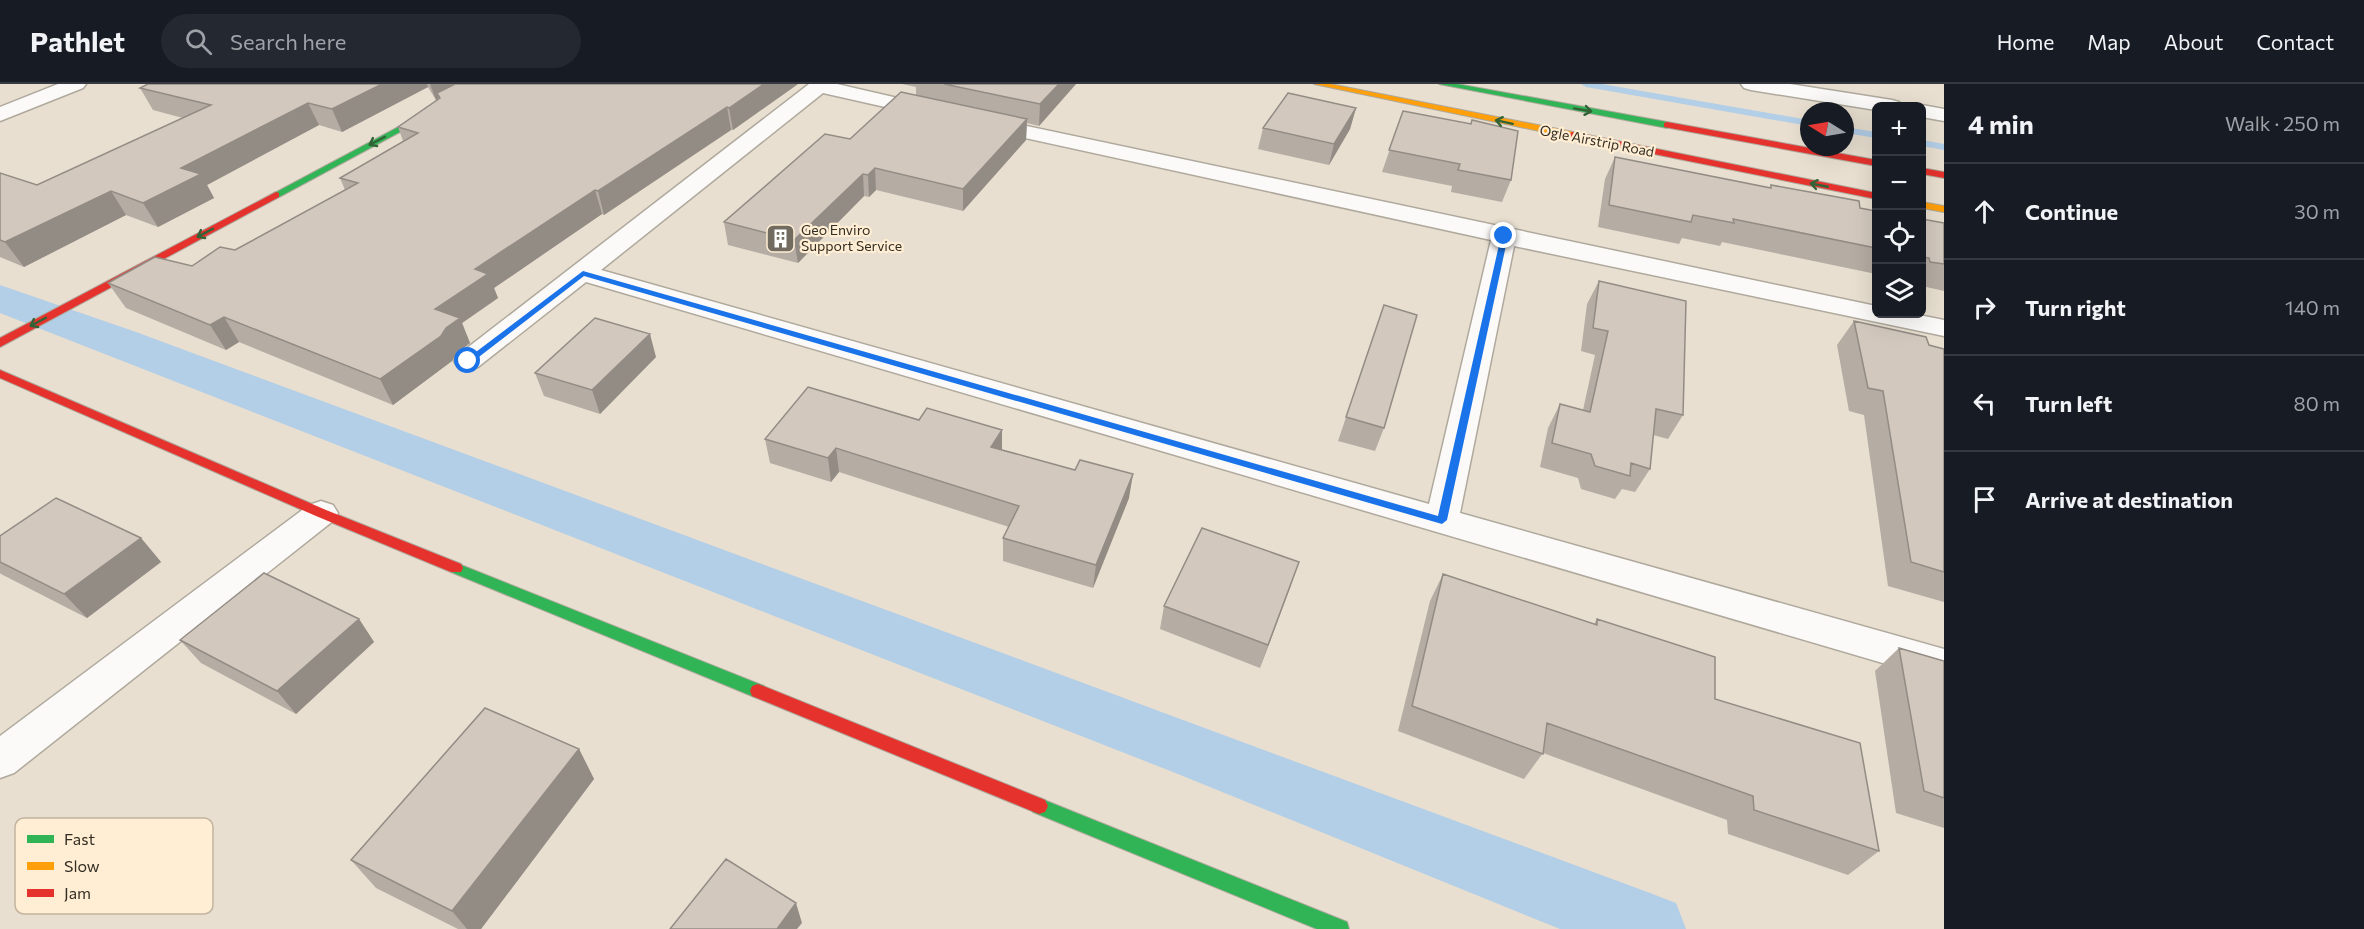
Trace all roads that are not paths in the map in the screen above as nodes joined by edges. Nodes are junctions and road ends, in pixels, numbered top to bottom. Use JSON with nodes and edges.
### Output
{"nodes":[{"id":1,"x":76,"y":84,"type":"edge"},
{"id":2,"x":485,"y":84,"type":"edge"},
{"id":3,"x":1318,"y":84,"type":"edge"},
{"id":4,"x":1443,"y":84,"type":"edge"},
{"id":5,"x":1751,"y":84,"type":"edge"},
{"id":6,"x":820,"y":85,"type":"edge"},
{"id":7,"x":1878,"y":98,"type":"edge"},
{"id":8,"x":1926,"y":112,"type":"edge"},
{"id":9,"x":0,"y":115,"type":"edge"},
{"id":10,"x":1944,"y":115,"type":"edge"},
{"id":11,"x":1872,"y":162,"type":"edge"},
{"id":12,"x":1926,"y":172,"type":"edge"},
{"id":13,"x":1944,"y":175,"type":"edge"},
{"id":14,"x":1872,"y":195,"type":"edge"},
{"id":15,"x":1926,"y":206,"type":"edge"},
{"id":16,"x":1944,"y":210,"type":"edge"},
{"id":17,"x":1504,"y":236,"type":"junction"},
{"id":18,"x":583,"y":273,"type":"junction"},
{"id":19,"x":1944,"y":328,"type":"edge"},
{"id":20,"x":5,"y":340,"type":"edge"},
{"id":21,"x":468,"y":361,"type":"dead end"},
{"id":22,"x":0,"y":374,"type":"edge"},
{"id":23,"x":321,"y":513,"type":"junction"},
{"id":24,"x":1442,"y":520,"type":"junction"},
{"id":25,"x":1944,"y":665,"type":"edge"},
{"id":26,"x":0,"y":760,"type":"edge"},
{"id":27,"x":1340,"y":929,"type":"edge"}],
"edges":[{"from":1,"to":9,"type":"street"},
{"from":2,"to":20,"type":"street","one_way":true},
{"from":14,"to":3,"type":"street","name":"Ogle Airstrip Road","one_way":true},
{"from":4,"to":11,"type":"street","name":"Ogle Airstrip Road","one_way":true},
{"from":5,"to":7,"type":"street"},
{"from":6,"to":17,"type":"street"},
{"from":6,"to":18,"type":"street"},
{"from":8,"to":10,"type":"street"},
{"from":12,"to":13,"type":"street"},
{"from":15,"to":16,"type":"street"},
{"from":17,"to":19,"type":"street"},
{"from":17,"to":24,"type":"street"},
{"from":18,"to":21,"type":"street"},
{"from":18,"to":24,"type":"street"},
{"from":22,"to":23,"type":"street"},
{"from":23,"to":26,"type":"street"},
{"from":23,"to":27,"type":"street"},
{"from":24,"to":25,"type":"street"}]}
